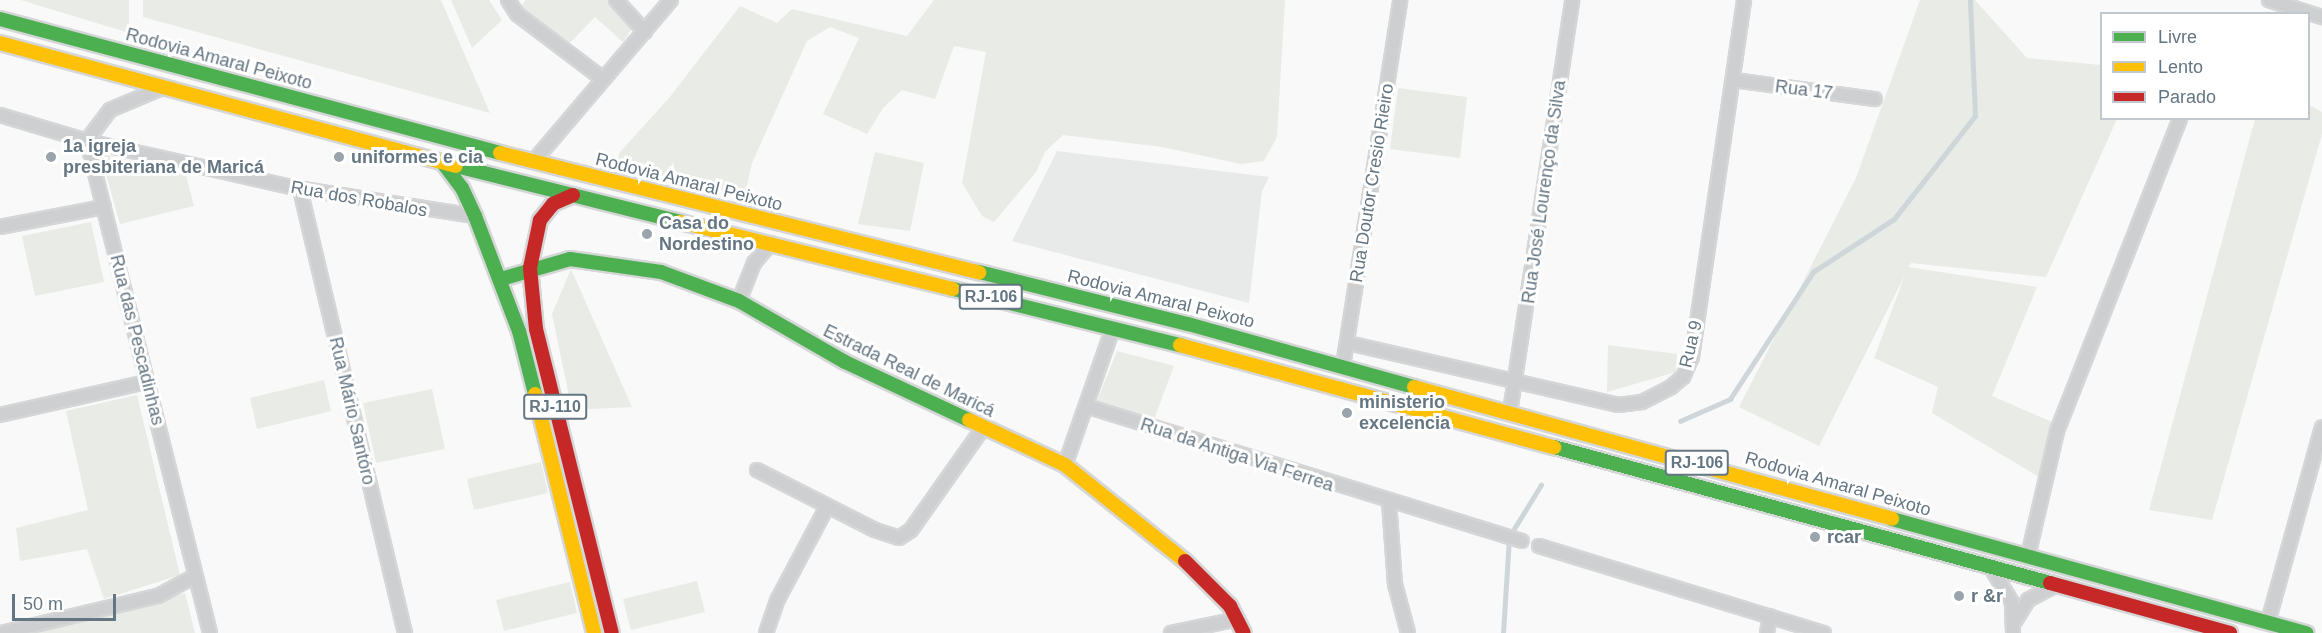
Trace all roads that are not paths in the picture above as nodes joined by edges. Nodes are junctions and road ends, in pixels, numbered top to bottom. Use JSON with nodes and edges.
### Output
{"nodes":[{"id":1,"x":508,"y":0,"type":"edge"},
{"id":2,"x":616,"y":0,"type":"edge"},
{"id":3,"x":671,"y":0,"type":"edge"},
{"id":4,"x":1400,"y":0,"type":"edge"},
{"id":5,"x":1572,"y":0,"type":"edge"},
{"id":6,"x":1744,"y":0,"type":"edge"},
{"id":7,"x":2269,"y":0,"type":"edge"},
{"id":8,"x":2306,"y":12,"type":"edge"},
{"id":9,"x":0,"y":19,"type":"edge"},
{"id":10,"x":645,"y":32,"type":"junction"},
{"id":11,"x":0,"y":43,"type":"edge"},
{"id":12,"x":603,"y":80,"type":"junction"},
{"id":13,"x":1734,"y":80,"type":"junction"},
{"id":14,"x":165,"y":87,"type":"junction"},
{"id":15,"x":1875,"y":99,"type":"dead end"},
{"id":16,"x":0,"y":115,"type":"edge"},
{"id":17,"x":2179,"y":120,"type":"edge"},
{"id":18,"x":87,"y":141,"type":"junction"},
{"id":19,"x":533,"y":162,"type":"junction"},
{"id":20,"x":443,"y":163,"type":"junction"},
{"id":21,"x":300,"y":189,"type":"junction"},
{"id":22,"x":573,"y":195,"type":"junction"},
{"id":23,"x":104,"y":207,"type":"junction"},
{"id":24,"x":475,"y":216,"type":"junction"},
{"id":25,"x":0,"y":227,"type":"edge"},
{"id":26,"x":751,"y":237,"type":"junction"},
{"id":27,"x":772,"y":243,"type":"junction"},
{"id":28,"x":754,"y":263,"type":"junction"},
{"id":29,"x":530,"y":268,"type":"junction"},
{"id":30,"x":501,"y":279,"type":"junction"},
{"id":31,"x":739,"y":302,"type":"junction"},
{"id":32,"x":1113,"y":328,"type":"junction"},
{"id":33,"x":1348,"y":343,"type":"junction"},
{"id":34,"x":544,"y":363,"type":"junction"},
{"id":35,"x":1344,"y":366,"type":"junction"},
{"id":36,"x":528,"y":367,"type":"junction"},
{"id":37,"x":147,"y":382,"type":"junction"},
{"id":38,"x":1515,"y":384,"type":"junction"},
{"id":39,"x":1086,"y":406,"type":"junction"},
{"id":40,"x":1510,"y":412,"type":"junction"},
{"id":41,"x":0,"y":415,"type":"edge"},
{"id":42,"x":2322,"y":427,"type":"edge"},
{"id":43,"x":983,"y":428,"type":"junction"},
{"id":44,"x":1065,"y":465,"type":"junction"},
{"id":45,"x":757,"y":470,"type":"dead end"},
{"id":46,"x":1389,"y":501,"type":"junction"},
{"id":47,"x":826,"y":507,"type":"junction"},
{"id":48,"x":1522,"y":541,"type":"dead end"},
{"id":49,"x":1539,"y":546,"type":"dead end"},
{"id":50,"x":2028,"y":556,"type":"junction"},
{"id":51,"x":1990,"y":568,"type":"junction"},
{"id":52,"x":195,"y":576,"type":"junction"},
{"id":53,"x":2060,"y":586,"type":"junction"},
{"id":54,"x":1770,"y":616,"type":"junction"},
{"id":55,"x":1238,"y":619,"type":"junction"},
{"id":56,"x":2268,"y":622,"type":"junction"},
{"id":57,"x":2014,"y":627,"type":"edge"},
{"id":58,"x":1,"y":633,"type":"edge"},
{"id":59,"x":210,"y":633,"type":"edge"},
{"id":60,"x":405,"y":633,"type":"edge"},
{"id":61,"x":594,"y":633,"type":"edge"},
{"id":62,"x":612,"y":633,"type":"edge"},
{"id":63,"x":766,"y":633,"type":"edge"},
{"id":64,"x":1171,"y":633,"type":"edge"},
{"id":65,"x":1244,"y":633,"type":"edge"},
{"id":66,"x":1408,"y":633,"type":"edge"},
{"id":67,"x":1767,"y":633,"type":"edge"},
{"id":68,"x":1824,"y":633,"type":"edge"},
{"id":69,"x":2230,"y":633,"type":"edge"},
{"id":70,"x":2307,"y":633,"type":"edge"}],
"edges":[{"from":1,"to":12,"type":"street"},
{"from":2,"to":10,"type":"street"},
{"from":3,"to":10,"type":"street"},
{"from":4,"to":33,"type":"street","name":"Rua Doutor Cresio Rieiro"},
{"from":5,"to":38,"type":"street","name":"Rua José Lourenço da Silva"},
{"from":6,"to":13,"type":"street","name":"Rua 9"},
{"from":7,"to":8,"type":"street"},
{"from":9,"to":19,"type":"main road","name":"Rodovia Amaral Peixoto","number":"RJ-106"},
{"from":10,"to":12,"type":"street"},
{"from":11,"to":14,"type":"main road","number":"RJ-106"},
{"from":12,"to":19,"type":"street"},
{"from":13,"to":15,"type":"street","name":"Rua 17"},
{"from":13,"to":38,"type":"street","name":"Rua 9"},
{"from":14,"to":18,"type":"street"},
{"from":14,"to":20,"type":"main road","number":"RJ-106"},
{"from":16,"to":18,"type":"street","name":"Rua dos Robalos"},
{"from":17,"to":50,"type":"street"},
{"from":18,"to":21,"type":"street","name":"Rua dos Robalos"},
{"from":18,"to":23,"type":"street","name":"Rua das Pescadinhas"},
{"from":19,"to":35,"type":"main road","name":"Rodovia Amaral Peixoto","number":"RJ-106"},
{"from":20,"to":22,"type":"main road","number":"RJ-106"},
{"from":20,"to":24,"type":"main road","number":"RJ-110"},
{"from":21,"to":24,"type":"street","name":"Rua dos Robalos"},
{"from":21,"to":60,"type":"street","name":"Rua Mário Santóro"},
{"from":22,"to":26,"type":"main road","number":"RJ-106"},
{"from":22,"to":29,"type":"main road","number":"RJ-110"},
{"from":23,"to":25,"type":"street"},
{"from":23,"to":37,"type":"street","name":"Rua das Pescadinhas"},
{"from":24,"to":30,"type":"main road","number":"RJ-110"},
{"from":26,"to":27,"type":"main road","number":"RJ-106"},
{"from":26,"to":28,"type":"street"},
{"from":27,"to":28,"type":"street"},
{"from":27,"to":32,"type":"main road","number":"RJ-106"},
{"from":28,"to":31,"type":"street"},
{"from":29,"to":30,"type":"main road","name":"Estrada Real de Maricá"},
{"from":29,"to":31,"type":"main road","name":"Estrada Real de Maricá"},
{"from":29,"to":34,"type":"main road","number":"RJ-110"},
{"from":30,"to":36,"type":"main road","number":"RJ-110"},
{"from":31,"to":43,"type":"main road","name":"Estrada Real de Maricá"},
{"from":32,"to":39,"type":"street"},
{"from":32,"to":51,"type":"main road","number":"RJ-106"},
{"from":33,"to":35,"type":"street","name":"Rua Doutor Cresio Rieiro"},
{"from":33,"to":38,"type":"street","name":"Rua 9"},
{"from":34,"to":36,"type":"main road"},
{"from":34,"to":62,"type":"main road","number":"RJ-110"},
{"from":35,"to":40,"type":"main road","name":"Rodovia Amaral Peixoto","number":"RJ-106"},
{"from":36,"to":61,"type":"main road","number":"RJ-110"},
{"from":37,"to":41,"type":"street"},
{"from":37,"to":52,"type":"street","name":"Rua das Pescadinhas"},
{"from":38,"to":40,"type":"street","name":"Rua José Lourenço da Silva"},
{"from":39,"to":44,"type":"street"},
{"from":39,"to":46,"type":"street","name":"Rua da Antiga Via Ferrea"},
{"from":40,"to":50,"type":"main road","name":"Rodovia Amaral Peixoto","number":"RJ-106"},
{"from":42,"to":56,"type":"street"},
{"from":43,"to":44,"type":"main road","name":"Estrada Real de Maricá"},
{"from":43,"to":47,"type":"street"},
{"from":44,"to":55,"type":"main road","name":"Estrada Real de Maricá"},
{"from":45,"to":47,"type":"street"},
{"from":46,"to":48,"type":"street","name":"Rua da Antiga Via Ferrea"},
{"from":46,"to":66,"type":"street"},
{"from":47,"to":63,"type":"street"},
{"from":49,"to":54,"type":"street"},
{"from":50,"to":56,"type":"main road","name":"Rodovia Amaral Peixoto","number":"RJ-106"},
{"from":51,"to":53,"type":"main road","number":"RJ-106"},
{"from":51,"to":57,"type":"street"},
{"from":52,"to":58,"type":"street"},
{"from":52,"to":59,"type":"street","name":"Rua das Pescadinhas"},
{"from":53,"to":57,"type":"street"},
{"from":53,"to":69,"type":"main road","number":"RJ-106"},
{"from":54,"to":67,"type":"street"},
{"from":54,"to":68,"type":"street"},
{"from":55,"to":64,"type":"street"},
{"from":55,"to":65,"type":"main road","name":"Estrada Real de Maricá"},
{"from":56,"to":70,"type":"main road","name":"Rodovia Amaral Peixoto","number":"RJ-106"}]}
